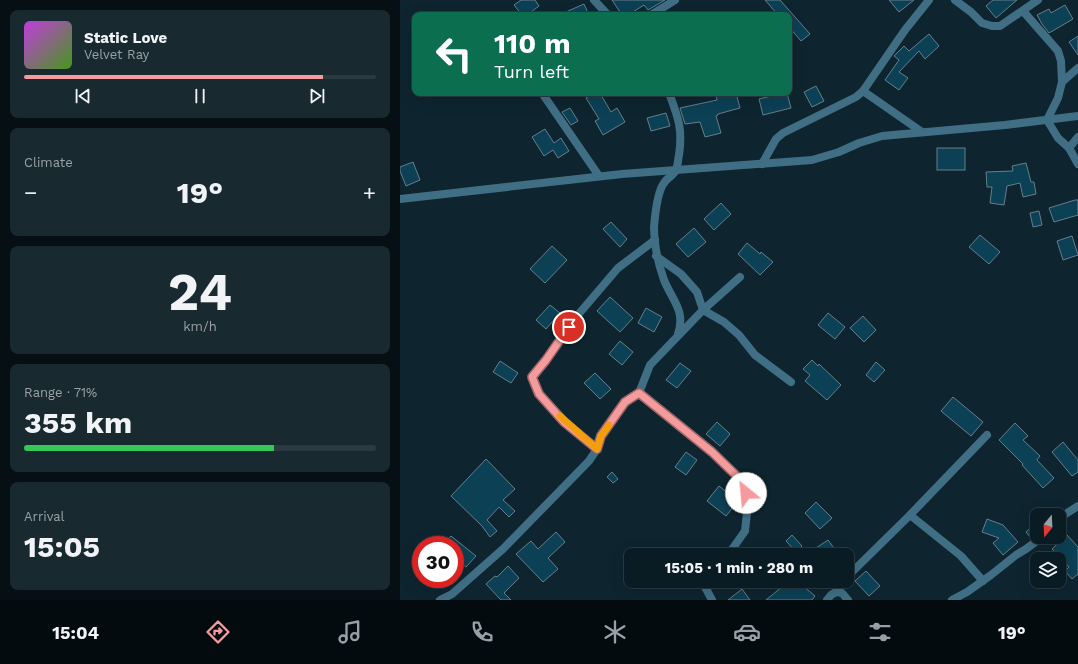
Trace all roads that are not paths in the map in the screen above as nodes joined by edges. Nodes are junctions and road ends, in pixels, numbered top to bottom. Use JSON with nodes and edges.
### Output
{"nodes":[{"id":1,"x":594,"y":0,"type":"edge"},
{"id":2,"x":676,"y":0,"type":"edge"},
{"id":3,"x":929,"y":0,"type":"edge"},
{"id":4,"x":955,"y":0,"type":"edge"},
{"id":5,"x":1038,"y":0,"type":"edge"},
{"id":6,"x":1023,"y":11,"type":"junction"},
{"id":7,"x":605,"y":12,"type":"edge"},
{"id":8,"x":656,"y":12,"type":"edge"},
{"id":9,"x":1078,"y":68,"type":"edge"},
{"id":10,"x":1062,"y":82,"type":"junction"},
{"id":11,"x":863,"y":91,"type":"junction"},
{"id":12,"x":544,"y":96,"type":"edge"},
{"id":13,"x":670,"y":96,"type":"edge"},
{"id":14,"x":1078,"y":116,"type":"edge"},
{"id":15,"x":1046,"y":120,"type":"junction"},
{"id":16,"x":922,"y":132,"type":"junction"},
{"id":17,"x":1078,"y":137,"type":"edge"},
{"id":18,"x":1069,"y":148,"type":"junction"},
{"id":19,"x":762,"y":164,"type":"junction"},
{"id":20,"x":1078,"y":164,"type":"edge"},
{"id":21,"x":676,"y":171,"type":"junction"},
{"id":22,"x":599,"y":176,"type":"junction"},
{"id":23,"x":400,"y":199,"type":"edge"},
{"id":24,"x":655,"y":240,"type":"junction"},
{"id":25,"x":656,"y":256,"type":"junction"},
{"id":26,"x":740,"y":277,"type":"dead end"},
{"id":27,"x":703,"y":310,"type":"junction"},
{"id":28,"x":677,"y":336,"type":"junction"},
{"id":29,"x":791,"y":382,"type":"dead end"},
{"id":30,"x":639,"y":393,"type":"junction"},
{"id":31,"x":987,"y":435,"type":"dead end"},
{"id":32,"x":597,"y":449,"type":"junction"},
{"id":33,"x":1078,"y":506,"type":"edge"},
{"id":34,"x":1066,"y":514,"type":"edge"},
{"id":35,"x":910,"y":515,"type":"junction"},
{"id":36,"x":1033,"y":544,"type":"edge"},
{"id":37,"x":733,"y":548,"type":"edge"},
{"id":38,"x":854,"y":570,"type":"edge"},
{"id":39,"x":982,"y":581,"type":"junction"},
{"id":40,"x":706,"y":588,"type":"edge"},
{"id":41,"x":839,"y":588,"type":"edge"},
{"id":42,"x":836,"y":592,"type":"junction"},
{"id":43,"x":440,"y":600,"type":"edge"},
{"id":44,"x":712,"y":600,"type":"edge"},
{"id":45,"x":827,"y":600,"type":"edge"},
{"id":46,"x":848,"y":600,"type":"edge"},
{"id":47,"x":952,"y":600,"type":"edge"}],
"edges":[{"from":1,"to":7,"type":"street"},
{"from":2,"to":8,"type":"street"},
{"from":3,"to":11,"type":"street"},
{"from":4,"to":6,"type":"street"},
{"from":5,"to":6,"type":"street"},
{"from":6,"to":10,"type":"street"},
{"from":9,"to":10,"type":"street"},
{"from":10,"to":15,"type":"street"},
{"from":11,"to":16,"type":"street"},
{"from":11,"to":19,"type":"street"},
{"from":12,"to":22,"type":"street"},
{"from":13,"to":21,"type":"street"},
{"from":14,"to":15,"type":"street"},
{"from":15,"to":16,"type":"street"},
{"from":15,"to":18,"type":"street"},
{"from":16,"to":19,"type":"street"},
{"from":17,"to":18,"type":"street"},
{"from":18,"to":20,"type":"street"},
{"from":19,"to":21,"type":"street"},
{"from":21,"to":22,"type":"street"},
{"from":21,"to":24,"type":"street"},
{"from":22,"to":23,"type":"street"},
{"from":24,"to":25,"type":"street"},
{"from":24,"to":32,"type":"street"},
{"from":25,"to":27,"type":"street"},
{"from":25,"to":28,"type":"street"},
{"from":26,"to":27,"type":"street"},
{"from":27,"to":28,"type":"street"},
{"from":27,"to":29,"type":"street"},
{"from":28,"to":30,"type":"street"},
{"from":30,"to":32,"type":"street"},
{"from":30,"to":37,"type":"street"},
{"from":31,"to":35,"type":"street"},
{"from":32,"to":43,"type":"street"},
{"from":33,"to":34,"type":"street"},
{"from":35,"to":38,"type":"street"},
{"from":35,"to":39,"type":"street"},
{"from":36,"to":39,"type":"street"},
{"from":39,"to":47,"type":"street"},
{"from":40,"to":44,"type":"street"},
{"from":41,"to":42,"type":"street"},
{"from":42,"to":45,"type":"street"},
{"from":42,"to":46,"type":"street"}]}
